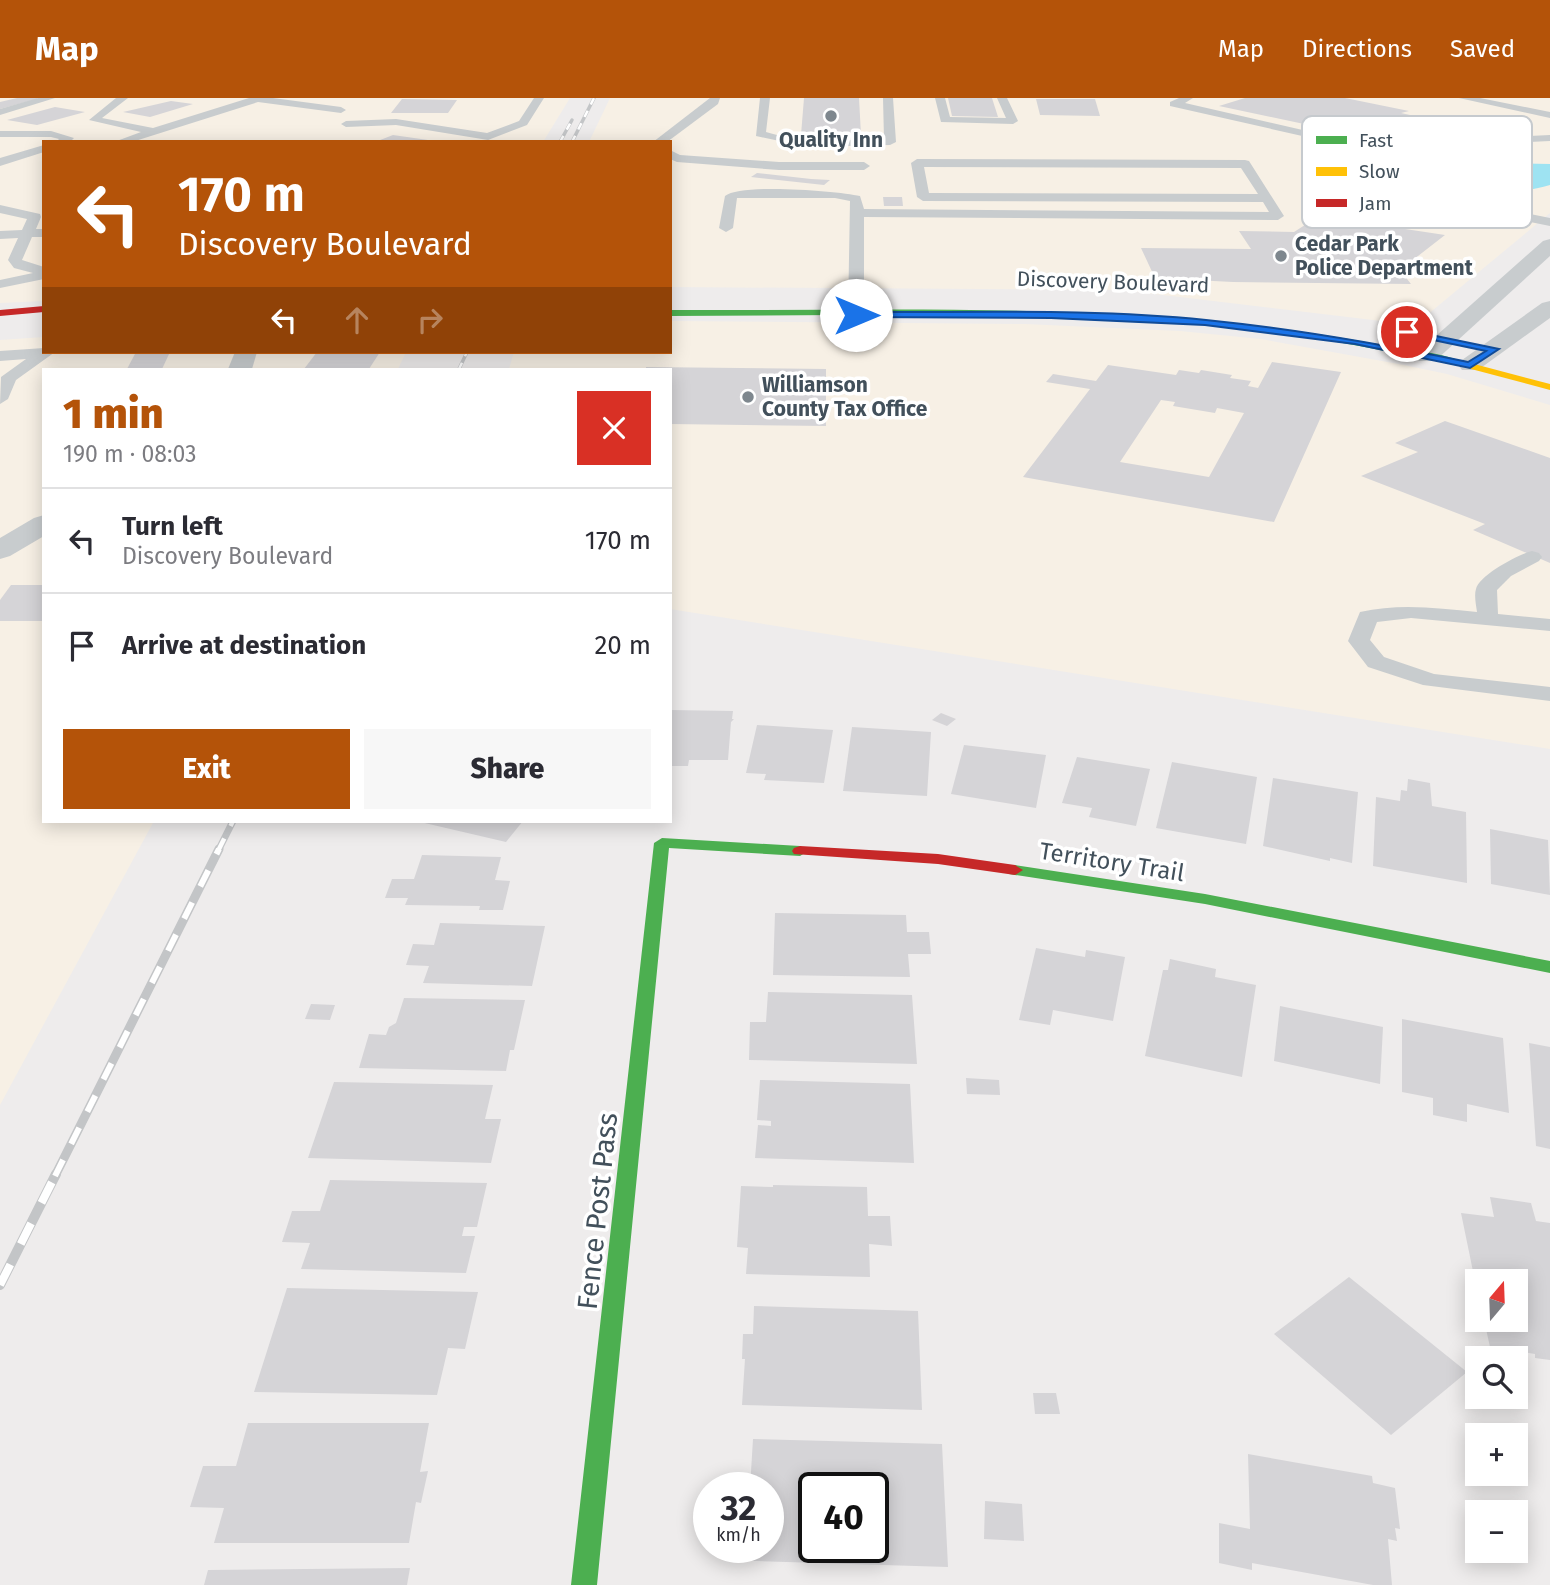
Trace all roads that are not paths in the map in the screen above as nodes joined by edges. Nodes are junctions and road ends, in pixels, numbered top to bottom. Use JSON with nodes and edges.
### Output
{"nodes":[{"id":1,"x":50,"y":98,"type":"edge"},
{"id":2,"x":123,"y":98,"type":"edge"},
{"id":3,"x":539,"y":98,"type":"edge"},
{"id":4,"x":715,"y":98,"type":"edge"},
{"id":5,"x":765,"y":98,"type":"edge"},
{"id":6,"x":888,"y":98,"type":"edge"},
{"id":7,"x":940,"y":98,"type":"edge"},
{"id":8,"x":1002,"y":98,"type":"edge"},
{"id":9,"x":1188,"y":98,"type":"edge"},
{"id":10,"x":1464,"y":98,"type":"edge"},
{"id":11,"x":252,"y":99,"type":"edge"},
{"id":12,"x":342,"y":104,"type":"edge"},
{"id":13,"x":0,"y":111,"type":"edge"},
{"id":14,"x":1550,"y":115,"type":"edge"},
{"id":15,"x":346,"y":124,"type":"junction"},
{"id":16,"x":155,"y":131,"type":"junction"},
{"id":17,"x":1302,"y":133,"type":"edge"},
{"id":18,"x":0,"y":134,"type":"edge"},
{"id":19,"x":352,"y":138,"type":"dead end"},
{"id":20,"x":1550,"y":138,"type":"edge"},
{"id":21,"x":1532,"y":139,"type":"edge"},
{"id":22,"x":65,"y":140,"type":"edge"},
{"id":23,"x":126,"y":140,"type":"edge"},
{"id":24,"x":662,"y":140,"type":"edge"},
{"id":25,"x":42,"y":149,"type":"edge"},
{"id":26,"x":672,"y":154,"type":"edge"},
{"id":27,"x":1,"y":161,"type":"edge"},
{"id":28,"x":864,"y":166,"type":"dead end"},
{"id":29,"x":1267,"y":198,"type":"junction"},
{"id":30,"x":0,"y":209,"type":"edge"},
{"id":31,"x":858,"y":213,"type":"junction"},
{"id":32,"x":1532,"y":218,"type":"edge"},
{"id":33,"x":1550,"y":222,"type":"edge"},
{"id":34,"x":726,"y":228,"type":"dead end"},
{"id":35,"x":42,"y":232,"type":"edge"},
{"id":36,"x":27,"y":234,"type":"junction"},
{"id":37,"x":0,"y":235,"type":"edge"},
{"id":38,"x":1550,"y":244,"type":"edge"},
{"id":39,"x":42,"y":272,"type":"edge"},
{"id":40,"x":42,"y":274,"type":"edge"},
{"id":41,"x":0,"y":284,"type":"edge"},
{"id":42,"x":830,"y":297,"type":"dead end"},
{"id":43,"x":857,"y":297,"type":"junction"},
{"id":44,"x":1087,"y":300,"type":"dead end"},
{"id":45,"x":1185,"y":305,"type":"dead end"},
{"id":46,"x":1550,"y":308,"type":"edge"},
{"id":47,"x":42,"y":309,"type":"edge"},
{"id":48,"x":0,"y":313,"type":"edge"},
{"id":49,"x":672,"y":313,"type":"edge"},
{"id":50,"x":1273,"y":313,"type":"dead end"},
{"id":51,"x":856,"y":315,"type":"junction"},
{"id":52,"x":1420,"y":335,"type":"dead end"},
{"id":53,"x":1445,"y":339,"type":"junction"},
{"id":54,"x":1504,"y":352,"type":"junction"},
{"id":55,"x":42,"y":353,"type":"edge"},
{"id":56,"x":44,"y":354,"type":"edge"},
{"id":57,"x":0,"y":356,"type":"edge"},
{"id":58,"x":1427,"y":356,"type":"junction"},
{"id":59,"x":1470,"y":365,"type":"junction"},
{"id":60,"x":1550,"y":387,"type":"edge"},
{"id":61,"x":0,"y":399,"type":"edge"},
{"id":62,"x":42,"y":525,"type":"edge"},
{"id":63,"x":0,"y":550,"type":"edge"},
{"id":64,"x":1532,"y":557,"type":"dead end"},
{"id":65,"x":1488,"y":620,"type":"junction"},
{"id":66,"x":1550,"y":625,"type":"edge"},
{"id":67,"x":1550,"y":694,"type":"edge"},
{"id":68,"x":662,"y":843,"type":"joint"},
{"id":69,"x":1550,"y":967,"type":"edge"},
{"id":70,"x":584,"y":1585,"type":"edge"}],
"edges":[{"from":1,"to":13,"type":"lane"},
{"from":2,"to":16,"type":"lane"},
{"from":3,"to":15,"type":"lane"},
{"from":4,"to":24,"type":"lane"},
{"from":5,"to":6,"type":"lane"},
{"from":7,"to":8,"type":"lane"},
{"from":9,"to":17,"type":"lane"},
{"from":10,"to":14,"type":"lane"},
{"from":11,"to":12,"type":"lane"},
{"from":11,"to":16,"type":"lane"},
{"from":12,"to":15,"type":"lane"},
{"from":15,"to":19,"type":"lane"},
{"from":16,"to":23,"type":"lane"},
{"from":18,"to":22,"type":"lane"},
{"from":20,"to":21,"type":"lane"},
{"from":25,"to":27,"type":"lane"},
{"from":26,"to":28,"type":"lane"},
{"from":29,"to":29,"type":"lane"},
{"from":29,"to":31,"type":"lane"},
{"from":30,"to":36,"type":"lane"},
{"from":31,"to":34,"type":"lane"},
{"from":31,"to":43,"type":"lane"},
{"from":32,"to":33,"type":"lane"},
{"from":35,"to":36,"type":"lane"},
{"from":36,"to":37,"type":"lane"},
{"from":36,"to":39,"type":"lane"},
{"from":38,"to":53,"type":"street"},
{"from":40,"to":41,"type":"lane"},
{"from":42,"to":43,"type":"street","name":"Discovery Boulevard"},
{"from":43,"to":44,"type":"street","name":"Discovery Boulevard"},
{"from":43,"to":51,"type":"lane"},
{"from":45,"to":50,"type":"street","name":"Discovery Boulevard"},
{"from":46,"to":54,"type":"street"},
{"from":47,"to":48,"type":"street"},
{"from":49,"to":51,"type":"street","name":"Discovery Boulevard"},
{"from":51,"to":58,"type":"street","name":"Discovery Boulevard"},
{"from":52,"to":53,"type":"street"},
{"from":53,"to":54,"type":"street"},
{"from":53,"to":58,"type":"street"},
{"from":54,"to":59,"type":"street"},
{"from":55,"to":57,"type":"lane"},
{"from":56,"to":61,"type":"lane"},
{"from":58,"to":59,"type":"street","name":"Discovery Boulevard"},
{"from":59,"to":60,"type":"street","name":"Discovery Boulevard"},
{"from":62,"to":63,"type":"street"},
{"from":64,"to":65,"type":"lane"},
{"from":65,"to":66,"type":"lane"},
{"from":65,"to":67,"type":"lane"},
{"from":68,"to":69,"type":"street","name":"Territory Trail"},
{"from":68,"to":70,"type":"street","name":"Fence Post Pass"}]}
